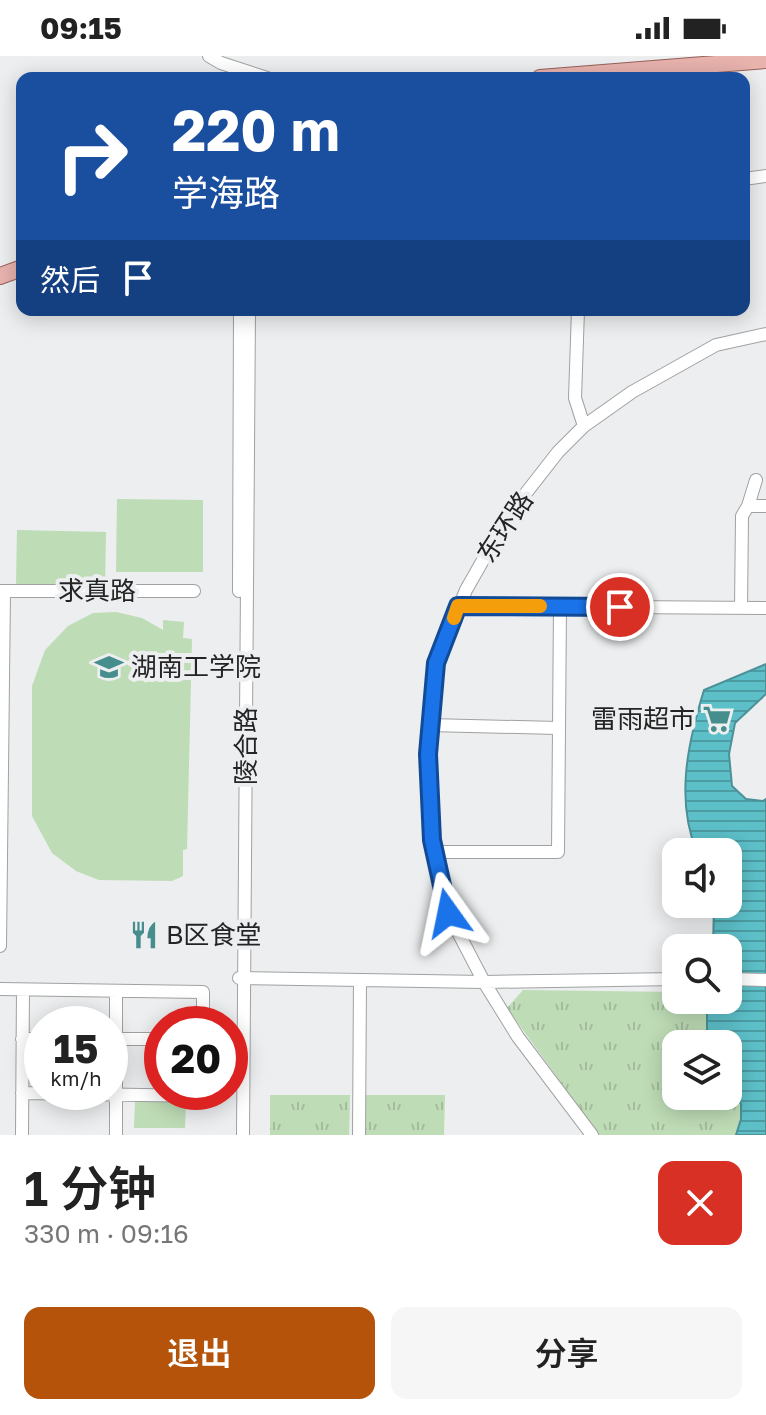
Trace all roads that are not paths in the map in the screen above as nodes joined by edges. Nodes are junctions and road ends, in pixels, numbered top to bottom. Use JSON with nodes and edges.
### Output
{"nodes":[{"id":1,"x":209,"y":56,"type":"edge"},
{"id":2,"x":766,"y":60,"type":"edge"},
{"id":3,"x":249,"y":72,"type":"edge"},
{"id":4,"x":615,"y":72,"type":"edge"},
{"id":5,"x":240,"y":316,"type":"edge"},
{"id":6,"x":249,"y":316,"type":"edge"},
{"id":7,"x":578,"y":316,"type":"edge"},
{"id":8,"x":766,"y":334,"type":"edge"},
{"id":9,"x":584,"y":426,"type":"junction"},
{"id":10,"x":756,"y":480,"type":"dead end"},
{"id":11,"x":748,"y":506,"type":"junction"},
{"id":12,"x":766,"y":506,"type":"edge"},
{"id":13,"x":2,"y":591,"type":"edge"},
{"id":14,"x":194,"y":591,"type":"dead end"},
{"id":15,"x":458,"y":606,"type":"junction"},
{"id":16,"x":560,"y":606,"type":"junction"},
{"id":17,"x":741,"y":608,"type":"junction"},
{"id":18,"x":766,"y":608,"type":"edge"},
{"id":19,"x":429,"y":725,"type":"junction"},
{"id":20,"x":558,"y":728,"type":"junction"},
{"id":21,"x":435,"y":852,"type":"junction"},
{"id":22,"x":1,"y":859,"type":"edge"},
{"id":23,"x":0,"y":946,"type":"edge"},
{"id":24,"x":240,"y":978,"type":"junction"},
{"id":25,"x":662,"y":979,"type":"edge"},
{"id":26,"x":742,"y":979,"type":"edge"},
{"id":27,"x":360,"y":980,"type":"junction"},
{"id":28,"x":766,"y":980,"type":"edge"},
{"id":29,"x":484,"y":982,"type":"junction"},
{"id":30,"x":0,"y":989,"type":"edge"},
{"id":31,"x":23,"y":990,"type":"junction"},
{"id":32,"x":116,"y":991,"type":"junction"},
{"id":33,"x":115,"y":1006,"type":"edge"},
{"id":34,"x":203,"y":1006,"type":"edge"},
{"id":35,"x":22,"y":1039,"type":"joint"},
{"id":36,"x":22,"y":1093,"type":"joint"},
{"id":37,"x":115,"y":1110,"type":"edge"},
{"id":38,"x":22,"y":1135,"type":"edge"},
{"id":39,"x":116,"y":1135,"type":"edge"},
{"id":40,"x":235,"y":1135,"type":"edge"},
{"id":41,"x":243,"y":1135,"type":"edge"},
{"id":42,"x":359,"y":1135,"type":"edge"},
{"id":43,"x":592,"y":1135,"type":"edge"}],
"edges":[{"from":1,"to":3,"type":"street"},
{"from":2,"to":4,"type":"main road"},
{"from":5,"to":24,"type":"street","name":"陵合路"},
{"from":6,"to":24,"type":"street","name":"陵合路"},
{"from":7,"to":9,"type":"street"},
{"from":8,"to":9,"type":"street","name":"东环路"},
{"from":9,"to":15,"type":"street","name":"东环路"},
{"from":10,"to":11,"type":"street"},
{"from":11,"to":12,"type":"street"},
{"from":11,"to":17,"type":"street"},
{"from":13,"to":14,"type":"street","name":"求真路"},
{"from":13,"to":22,"type":"street"},
{"from":15,"to":16,"type":"street"},
{"from":15,"to":19,"type":"street","name":"东环路"},
{"from":16,"to":17,"type":"street"},
{"from":16,"to":20,"type":"street"},
{"from":17,"to":18,"type":"street"},
{"from":19,"to":20,"type":"street"},
{"from":19,"to":21,"type":"street","name":"东环路"},
{"from":20,"to":21,"type":"street"},
{"from":21,"to":29,"type":"street","name":"东环路"},
{"from":22,"to":23,"type":"street"},
{"from":24,"to":27,"type":"street"},
{"from":24,"to":40,"type":"street","name":"陵合路"},
{"from":24,"to":41,"type":"street","name":"陵合路"},
{"from":25,"to":29,"type":"street"},
{"from":26,"to":28,"type":"street"},
{"from":27,"to":29,"type":"street"},
{"from":27,"to":42,"type":"street"},
{"from":29,"to":43,"type":"street","name":"东环路"},
{"from":30,"to":31,"type":"street"},
{"from":31,"to":32,"type":"street"},
{"from":31,"to":35,"type":"street"},
{"from":32,"to":33,"type":"street"},
{"from":32,"to":34,"type":"street"},
{"from":35,"to":36,"type":"street"},
{"from":36,"to":38,"type":"street"},
{"from":37,"to":39,"type":"street"}]}
